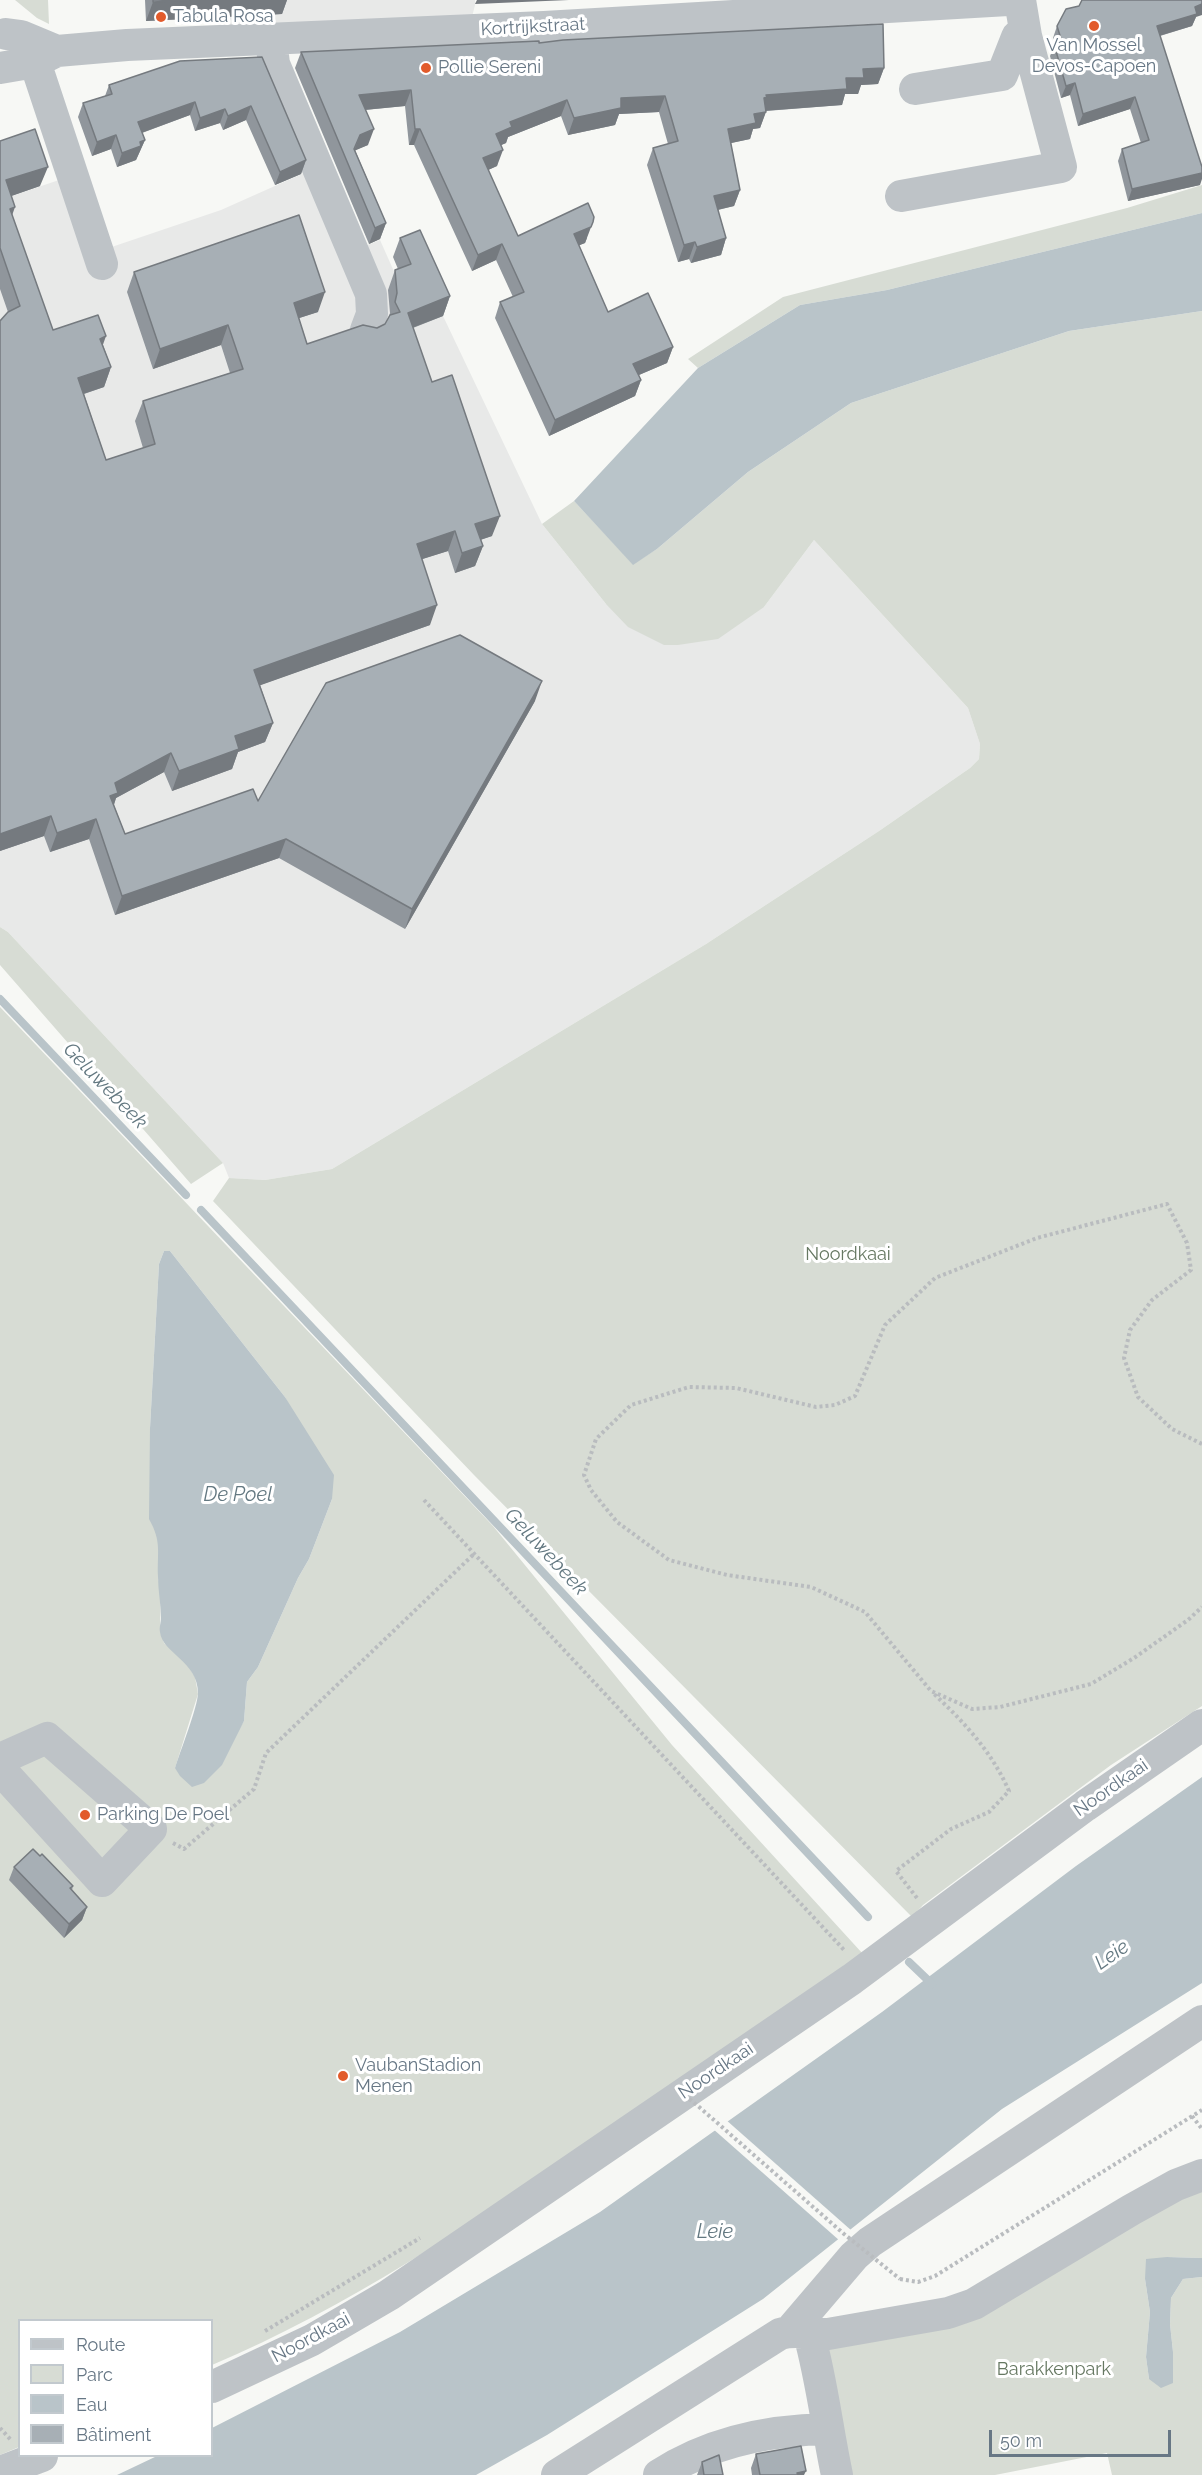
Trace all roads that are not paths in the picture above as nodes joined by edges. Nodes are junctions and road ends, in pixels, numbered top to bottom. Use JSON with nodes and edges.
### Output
{"nodes":[{"id":1,"x":1008,"y":0,"type":"edge"},
{"id":2,"x":1020,"y":0,"type":"edge"},
{"id":3,"x":830,"y":5,"type":"edge"},
{"id":4,"x":3,"y":30,"type":"edge"},
{"id":5,"x":1026,"y":36,"type":"junction"},
{"id":6,"x":271,"y":39,"type":"junction"},
{"id":7,"x":46,"y":57,"type":"junction"},
{"id":8,"x":0,"y":68,"type":"edge"},
{"id":9,"x":915,"y":89,"type":"dead end"},
{"id":10,"x":902,"y":196,"type":"dead end"},
{"id":11,"x":102,"y":264,"type":"dead end"},
{"id":12,"x":366,"y":330,"type":"edge"},
{"id":13,"x":1202,"y":1725,"type":"edge"},
{"id":14,"x":0,"y":1760,"type":"edge"},
{"id":15,"x":0,"y":1769,"type":"edge"},
{"id":16,"x":1202,"y":2021,"type":"edge"},
{"id":17,"x":1202,"y":2175,"type":"edge"},
{"id":18,"x":800,"y":2333,"type":"junction"},
{"id":19,"x":213,"y":2387,"type":"edge"},
{"id":20,"x":827,"y":2421,"type":"junction"},
{"id":21,"x":39,"y":2457,"type":"edge"},
{"id":22,"x":0,"y":2472,"type":"edge"},
{"id":23,"x":557,"y":2475,"type":"edge"},
{"id":24,"x":660,"y":2475,"type":"edge"},
{"id":25,"x":837,"y":2475,"type":"edge"}],
"edges":[{"from":1,"to":3,"type":"street","name":"Kortrijkstraat"},
{"from":2,"to":5,"type":"street"},
{"from":3,"to":6,"type":"street","name":"Kortrijkstraat"},
{"from":4,"to":7,"type":"street","name":"Kortrijkstraat"},
{"from":4,"to":8,"type":"street"},
{"from":5,"to":9,"type":"street"},
{"from":5,"to":10,"type":"street"},
{"from":6,"to":7,"type":"street","name":"Kortrijkstraat"},
{"from":6,"to":12,"type":"street"},
{"from":7,"to":8,"type":"street","name":"Kortrijkstraat"},
{"from":7,"to":11,"type":"street"},
{"from":13,"to":19,"type":"street","name":"Noordkaai"},
{"from":14,"to":15,"type":"street"},
{"from":16,"to":18,"type":"street"},
{"from":17,"to":18,"type":"street"},
{"from":18,"to":20,"type":"street"},
{"from":18,"to":23,"type":"street"},
{"from":20,"to":24,"type":"street"},
{"from":20,"to":25,"type":"street"},
{"from":21,"to":22,"type":"street"}]}
